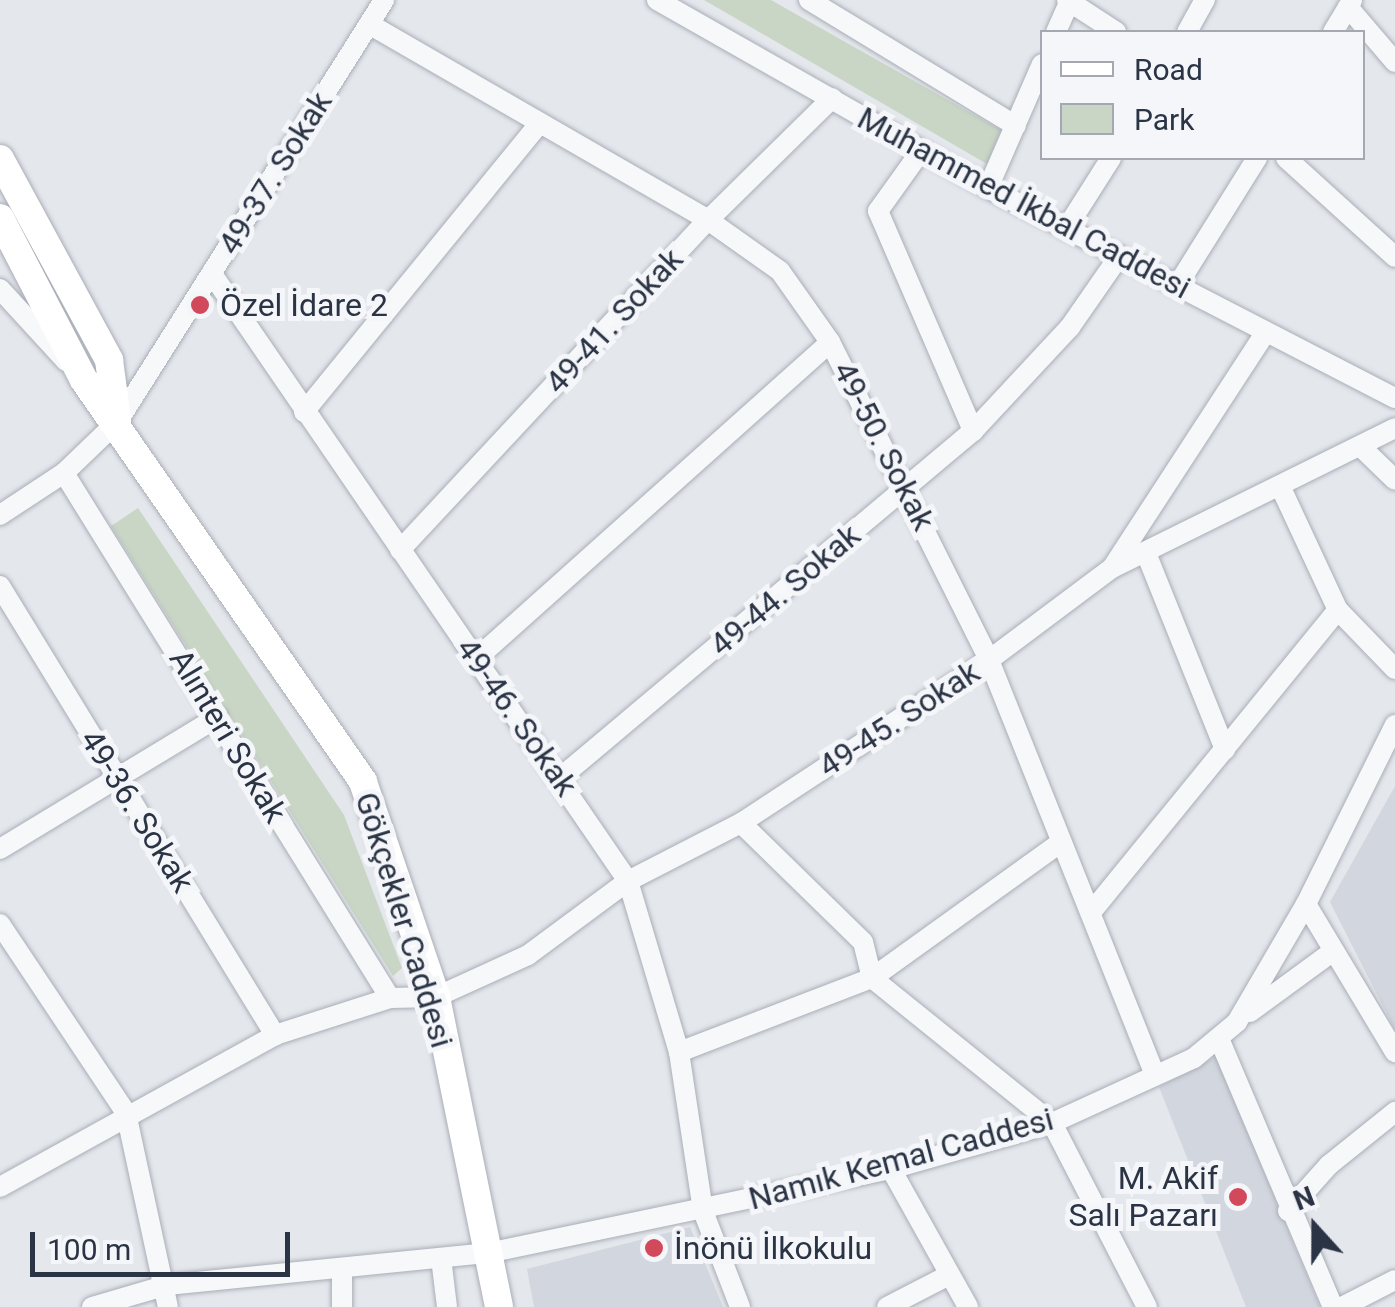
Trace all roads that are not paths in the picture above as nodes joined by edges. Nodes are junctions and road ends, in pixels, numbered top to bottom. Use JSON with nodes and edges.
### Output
{"nodes":[{"id":1,"x":384,"y":0,"type":"edge"},
{"id":2,"x":657,"y":0,"type":"edge"},
{"id":3,"x":809,"y":0,"type":"edge"},
{"id":4,"x":1069,"y":0,"type":"edge"},
{"id":5,"x":1205,"y":0,"type":"edge"},
{"id":6,"x":1350,"y":4,"type":"edge"},
{"id":7,"x":369,"y":24,"type":"junction"},
{"id":8,"x":1057,"y":30,"type":"edge"},
{"id":9,"x":1113,"y":30,"type":"edge"},
{"id":10,"x":1188,"y":30,"type":"edge"},
{"id":11,"x":1334,"y":30,"type":"edge"},
{"id":12,"x":1395,"y":62,"type":"edge"},
{"id":13,"x":1040,"y":69,"type":"edge"},
{"id":14,"x":832,"y":98,"type":"junction"},
{"id":15,"x":540,"y":123,"type":"junction"},
{"id":16,"x":1016,"y":126,"type":"junction"},
{"id":17,"x":922,"y":151,"type":"junction"},
{"id":18,"x":0,"y":159,"type":"edge"},
{"id":19,"x":1110,"y":160,"type":"edge"},
{"id":20,"x":1256,"y":160,"type":"edge"},
{"id":21,"x":1288,"y":160,"type":"edge"},
{"id":22,"x":988,"y":188,"type":"junction"},
{"id":23,"x":0,"y":218,"type":"edge"},
{"id":24,"x":708,"y":220,"type":"junction"},
{"id":25,"x":1066,"y":230,"type":"junction"},
{"id":26,"x":1395,"y":256,"type":"edge"},
{"id":27,"x":1118,"y":258,"type":"junction"},
{"id":28,"x":212,"y":274,"type":"junction"},
{"id":29,"x":1177,"y":286,"type":"junction"},
{"id":30,"x":0,"y":288,"type":"edge"},
{"id":31,"x":1265,"y":333,"type":"junction"},
{"id":32,"x":830,"y":342,"type":"junction"},
{"id":33,"x":84,"y":380,"type":"junction"},
{"id":34,"x":1395,"y":398,"type":"edge"},
{"id":35,"x":304,"y":412,"type":"junction"},
{"id":36,"x":118,"y":422,"type":"junction"},
{"id":37,"x":1395,"y":428,"type":"edge"},
{"id":38,"x":973,"y":431,"type":"junction"},
{"id":39,"x":1361,"y":447,"type":"junction"},
{"id":40,"x":64,"y":474,"type":"junction"},
{"id":41,"x":1395,"y":480,"type":"edge"},
{"id":42,"x":908,"y":488,"type":"junction"},
{"id":43,"x":1281,"y":488,"type":"junction"},
{"id":44,"x":0,"y":514,"type":"edge"},
{"id":45,"x":400,"y":550,"type":"junction"},
{"id":46,"x":1146,"y":553,"type":"junction"},
{"id":47,"x":1112,"y":568,"type":"junction"},
{"id":48,"x":0,"y":586,"type":"edge"},
{"id":49,"x":1338,"y":610,"type":"junction"},
{"id":50,"x":476,"y":658,"type":"junction"},
{"id":51,"x":989,"y":660,"type":"junction"},
{"id":52,"x":1395,"y":669,"type":"edge"},
{"id":53,"x":218,"y":717,"type":"junction"},
{"id":54,"x":1394,"y":731,"type":"edge"},
{"id":55,"x":1225,"y":750,"type":"junction"},
{"id":56,"x":560,"y":778,"type":"junction"},
{"id":57,"x":118,"y":779,"type":"junction"},
{"id":58,"x":741,"y":823,"type":"junction"},
{"id":59,"x":1060,"y":843,"type":"junction"},
{"id":60,"x":0,"y":849,"type":"edge"},
{"id":61,"x":628,"y":881,"type":"junction"},
{"id":62,"x":1306,"y":904,"type":"junction"},
{"id":63,"x":1092,"y":910,"type":"junction"},
{"id":64,"x":0,"y":924,"type":"edge"},
{"id":65,"x":1332,"y":952,"type":"junction"},
{"id":66,"x":8,"y":956,"type":"edge"},
{"id":67,"x":872,"y":978,"type":"junction"},
{"id":68,"x":436,"y":997,"type":"junction"},
{"id":69,"x":390,"y":998,"type":"junction"},
{"id":70,"x":1236,"y":1022,"type":"junction"},
{"id":71,"x":275,"y":1035,"type":"junction"},
{"id":72,"x":1220,"y":1041,"type":"junction"},
{"id":73,"x":679,"y":1052,"type":"junction"},
{"id":74,"x":1395,"y":1052,"type":"edge"},
{"id":75,"x":1155,"y":1074,"type":"junction"},
{"id":76,"x":1395,"y":1112,"type":"edge"},
{"id":77,"x":126,"y":1113,"type":"junction"},
{"id":78,"x":1052,"y":1123,"type":"junction"},
{"id":79,"x":890,"y":1169,"type":"junction"},
{"id":80,"x":0,"y":1188,"type":"edge"},
{"id":81,"x":703,"y":1211,"type":"junction"},
{"id":82,"x":1288,"y":1211,"type":"junction"},
{"id":83,"x":488,"y":1253,"type":"junction"},
{"id":84,"x":441,"y":1258,"type":"junction"},
{"id":85,"x":342,"y":1270,"type":"junction"},
{"id":86,"x":949,"y":1275,"type":"junction"},
{"id":87,"x":1395,"y":1280,"type":"edge"},
{"id":88,"x":167,"y":1285,"type":"junction"},
{"id":89,"x":92,"y":1307,"type":"edge"},
{"id":90,"x":168,"y":1307,"type":"edge"},
{"id":91,"x":342,"y":1307,"type":"edge"},
{"id":92,"x":447,"y":1307,"type":"edge"},
{"id":93,"x":499,"y":1307,"type":"edge"},
{"id":94,"x":740,"y":1307,"type":"edge"},
{"id":95,"x":887,"y":1307,"type":"edge"},
{"id":96,"x":968,"y":1307,"type":"edge"},
{"id":97,"x":1146,"y":1307,"type":"edge"},
{"id":98,"x":1333,"y":1307,"type":"edge"},
{"id":99,"x":1342,"y":1307,"type":"edge"}],
"edges":[{"from":1,"to":7,"type":"street","name":"49-37. Sokak"},
{"from":2,"to":14,"type":"street","name":"Muhammed İkbal Caddesi"},
{"from":3,"to":16,"type":"street"},
{"from":4,"to":8,"type":"street"},
{"from":4,"to":9,"type":"street"},
{"from":5,"to":10,"type":"street"},
{"from":6,"to":11,"type":"street"},
{"from":6,"to":12,"type":"street"},
{"from":7,"to":15,"type":"street","name":"49-50. Sokak"},
{"from":7,"to":28,"type":"street","name":"49-37. Sokak"},
{"from":13,"to":16,"type":"street"},
{"from":14,"to":17,"type":"street","name":"Muhammed İkbal Caddesi"},
{"from":14,"to":24,"type":"street","name":"49-41. Sokak"},
{"from":15,"to":24,"type":"street","name":"49-50. Sokak"},
{"from":15,"to":35,"type":"street"},
{"from":16,"to":22,"type":"street"},
{"from":17,"to":22,"type":"street","name":"Muhammed İkbal Caddesi"},
{"from":17,"to":38,"type":"street"},
{"from":18,"to":36,"type":"main road","name":"Gökçekler Caddesi"},
{"from":19,"to":25,"type":"street"},
{"from":20,"to":29,"type":"street"},
{"from":21,"to":26,"type":"street"},
{"from":22,"to":25,"type":"street","name":"Muhammed İkbal Caddesi"},
{"from":23,"to":33,"type":"main road","name":"Gökçekler Caddesi"},
{"from":24,"to":32,"type":"street","name":"49-50. Sokak"},
{"from":24,"to":45,"type":"street","name":"49-41. Sokak"},
{"from":25,"to":27,"type":"street","name":"Muhammed İkbal Caddesi"},
{"from":27,"to":29,"type":"street","name":"Muhammed İkbal Caddesi"},
{"from":27,"to":38,"type":"street","name":"49-44. Sokak"},
{"from":28,"to":35,"type":"street","name":"49-46. Sokak"},
{"from":28,"to":36,"type":"street","name":"49-37. Sokak"},
{"from":29,"to":31,"type":"street","name":"Muhammed İkbal Caddesi"},
{"from":30,"to":33,"type":"street"},
{"from":31,"to":34,"type":"street","name":"Muhammed İkbal Caddesi"},
{"from":31,"to":47,"type":"street","name":"49-45. Sokak"},
{"from":32,"to":42,"type":"street","name":"49-50. Sokak"},
{"from":32,"to":50,"type":"street"},
{"from":33,"to":36,"type":"main road","name":"Gökçekler Caddesi"},
{"from":35,"to":45,"type":"street","name":"49-46. Sokak"},
{"from":36,"to":40,"type":"street","name":"49-37. Sokak"},
{"from":36,"to":68,"type":"main road","name":"Gökçekler Caddesi"},
{"from":37,"to":39,"type":"street"},
{"from":38,"to":42,"type":"street","name":"49-44. Sokak"},
{"from":39,"to":41,"type":"street"},
{"from":39,"to":43,"type":"street"},
{"from":40,"to":44,"type":"street","name":"49-37. Sokak"},
{"from":40,"to":53,"type":"street","name":"Alınteri Sokak"},
{"from":42,"to":51,"type":"street","name":"49-50. Sokak"},
{"from":42,"to":56,"type":"street","name":"49-44. Sokak"},
{"from":43,"to":46,"type":"street"},
{"from":43,"to":49,"type":"street"},
{"from":45,"to":50,"type":"street","name":"49-46. Sokak"},
{"from":46,"to":47,"type":"street"},
{"from":46,"to":55,"type":"street"},
{"from":47,"to":51,"type":"street","name":"49-45. Sokak"},
{"from":48,"to":57,"type":"street","name":"49-36. Sokak"},
{"from":49,"to":52,"type":"street"},
{"from":49,"to":55,"type":"street"},
{"from":50,"to":56,"type":"street","name":"49-46. Sokak"},
{"from":51,"to":58,"type":"street","name":"49-45. Sokak"},
{"from":51,"to":59,"type":"street","name":"49-50. Sokak"},
{"from":53,"to":57,"type":"street"},
{"from":53,"to":69,"type":"street","name":"Alınteri Sokak"},
{"from":54,"to":62,"type":"street","name":"Namık Kemal Caddesi"},
{"from":55,"to":63,"type":"street"},
{"from":56,"to":61,"type":"street","name":"49-46. Sokak"},
{"from":57,"to":60,"type":"street"},
{"from":57,"to":71,"type":"street","name":"49-36. Sokak"},
{"from":58,"to":61,"type":"street","name":"49-45. Sokak"},
{"from":58,"to":67,"type":"street"},
{"from":59,"to":63,"type":"street","name":"49-50. Sokak"},
{"from":59,"to":67,"type":"street"},
{"from":61,"to":68,"type":"street","name":"49-45. Sokak"},
{"from":61,"to":73,"type":"street","name":"49-46. Sokak"},
{"from":62,"to":65,"type":"street"},
{"from":62,"to":70,"type":"street","name":"Namık Kemal Caddesi"},
{"from":63,"to":75,"type":"street","name":"49-50. Sokak"},
{"from":64,"to":66,"type":"street"},
{"from":65,"to":70,"type":"street"},
{"from":65,"to":74,"type":"street"},
{"from":66,"to":77,"type":"street"},
{"from":67,"to":73,"type":"street"},
{"from":67,"to":78,"type":"street"},
{"from":68,"to":69,"type":"street"},
{"from":68,"to":83,"type":"main road","name":"Gökçekler Caddesi"},
{"from":69,"to":71,"type":"street"},
{"from":70,"to":72,"type":"street","name":"Namık Kemal Caddesi"},
{"from":71,"to":77,"type":"street"},
{"from":72,"to":75,"type":"street","name":"Namık Kemal Caddesi"},
{"from":72,"to":82,"type":"street"},
{"from":73,"to":81,"type":"street","name":"49-46. Sokak"},
{"from":75,"to":78,"type":"street","name":"Namık Kemal Caddesi"},
{"from":76,"to":82,"type":"street"},
{"from":77,"to":80,"type":"street"},
{"from":77,"to":88,"type":"street"},
{"from":78,"to":79,"type":"street","name":"Namık Kemal Caddesi"},
{"from":78,"to":97,"type":"street"},
{"from":79,"to":81,"type":"street","name":"Namık Kemal Caddesi"},
{"from":79,"to":86,"type":"street"},
{"from":81,"to":83,"type":"street","name":"Namık Kemal Caddesi"},
{"from":81,"to":94,"type":"street","name":"49-46. Sokak"},
{"from":82,"to":98,"type":"street"},
{"from":83,"to":84,"type":"street","name":"Namık Kemal Caddesi"},
{"from":83,"to":93,"type":"main road","name":"Gökçekler Caddesi"},
{"from":84,"to":85,"type":"street","name":"Namık Kemal Caddesi"},
{"from":84,"to":92,"type":"street"},
{"from":85,"to":88,"type":"street","name":"Namık Kemal Caddesi"},
{"from":85,"to":91,"type":"street"},
{"from":86,"to":95,"type":"street"},
{"from":86,"to":96,"type":"street"},
{"from":87,"to":99,"type":"street"},
{"from":88,"to":89,"type":"street","name":"Namık Kemal Caddesi"},
{"from":88,"to":90,"type":"street"}]}
